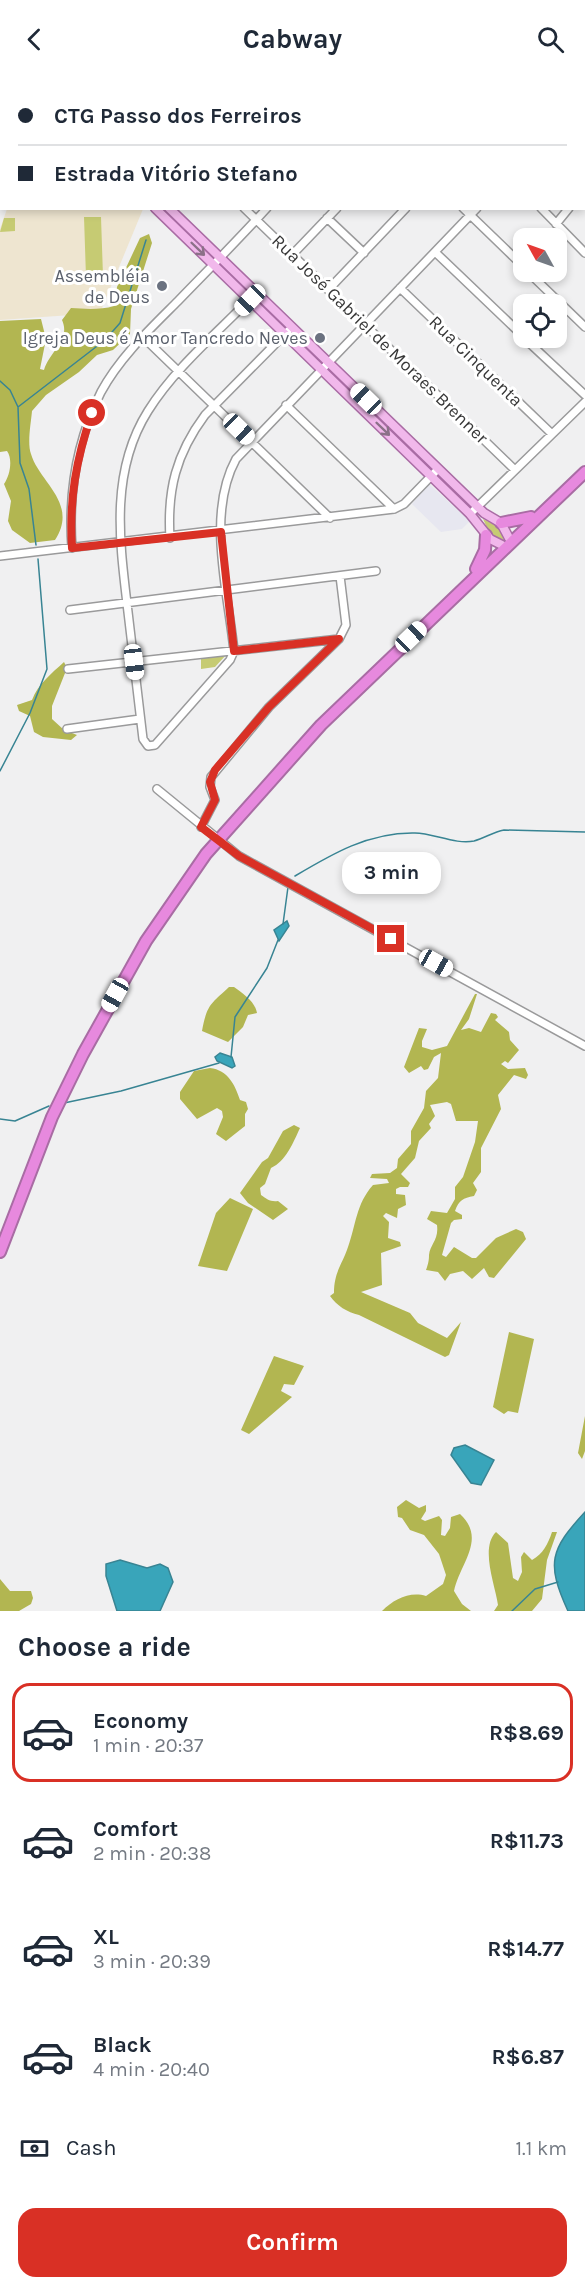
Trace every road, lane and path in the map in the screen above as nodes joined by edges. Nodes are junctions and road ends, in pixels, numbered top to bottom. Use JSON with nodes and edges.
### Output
{"nodes":[{"id":1,"x":159,"y":210,"type":"edge"},
{"id":2,"x":171,"y":210,"type":"edge"},
{"id":3,"x":246,"y":210,"type":"edge"},
{"id":4,"x":265,"y":210,"type":"edge"},
{"id":5,"x":335,"y":210,"type":"edge"},
{"id":6,"x":404,"y":210,"type":"edge"},
{"id":7,"x":466,"y":210,"type":"edge"},
{"id":8,"x":475,"y":210,"type":"edge"},
{"id":9,"x":543,"y":210,"type":"edge"},
{"id":10,"x":567,"y":210,"type":"edge"},
{"id":11,"x":471,"y":215,"type":"junction"},
{"id":12,"x":327,"y":218,"type":"junction"},
{"id":13,"x":256,"y":220,"type":"junction"},
{"id":14,"x":556,"y":224,"type":"junction"},
{"id":15,"x":435,"y":252,"type":"junction"},
{"id":16,"x":364,"y":253,"type":"junction"},
{"id":17,"x":585,"y":253,"type":"edge"},
{"id":18,"x":292,"y":255,"type":"junction"},
{"id":19,"x":513,"y":256,"type":"edge"},
{"id":20,"x":217,"y":261,"type":"junction"},
{"id":21,"x":538,"y":282,"type":"edge"},
{"id":22,"x":400,"y":288,"type":"junction"},
{"id":23,"x":328,"y":290,"type":"junction"},
{"id":24,"x":253,"y":296,"type":"junction"},
{"id":25,"x":364,"y":324,"type":"junction"},
{"id":26,"x":513,"y":326,"type":"edge"},
{"id":27,"x":585,"y":327,"type":"edge"},
{"id":28,"x":288,"y":331,"type":"junction"},
{"id":29,"x":143,"y":337,"type":"junction"},
{"id":30,"x":536,"y":348,"type":"edge"},
{"id":31,"x":328,"y":362,"type":"junction"},
{"id":32,"x":321,"y":369,"type":"junction"},
{"id":33,"x":179,"y":371,"type":"junction"},
{"id":34,"x":585,"y":395,"type":"edge"},
{"id":35,"x":585,"y":402,"type":"edge"},
{"id":36,"x":215,"y":405,"type":"junction"},
{"id":37,"x":286,"y":405,"type":"junction"},
{"id":38,"x":552,"y":434,"type":"junction"},
{"id":39,"x":251,"y":441,"type":"junction"},
{"id":40,"x":438,"y":469,"type":"junction"},
{"id":41,"x":515,"y":470,"type":"junction"},
{"id":42,"x":585,"y":471,"type":"edge"},
{"id":43,"x":431,"y":476,"type":"junction"},
{"id":44,"x":477,"y":506,"type":"junction"},
{"id":45,"x":394,"y":509,"type":"junction"},
{"id":46,"x":470,"y":513,"type":"junction"},
{"id":47,"x":531,"y":517,"type":"junction"},
{"id":48,"x":330,"y":518,"type":"junction"},
{"id":49,"x":501,"y":523,"type":"junction"},
{"id":50,"x":221,"y":532,"type":"junction"},
{"id":51,"x":486,"y":535,"type":"junction"},
{"id":52,"x":170,"y":538,"type":"junction"},
{"id":53,"x":120,"y":542,"type":"junction"},
{"id":54,"x":507,"y":543,"type":"junction"},
{"id":55,"x":72,"y":548,"type":"junction"},
{"id":56,"x":0,"y":556,"type":"edge"},
{"id":57,"x":476,"y":569,"type":"junction"},
{"id":58,"x":376,"y":571,"type":"dead end"},
{"id":59,"x":340,"y":576,"type":"junction"},
{"id":60,"x":227,"y":590,"type":"junction"},
{"id":61,"x":127,"y":603,"type":"junction"},
{"id":62,"x":442,"y":607,"type":"junction"},
{"id":63,"x":70,"y":610,"type":"dead end"},
{"id":64,"x":339,"y":639,"type":"junction"},
{"id":65,"x":234,"y":651,"type":"junction"},
{"id":66,"x":134,"y":662,"type":"junction"},
{"id":67,"x":68,"y":669,"type":"dead end"},
{"id":68,"x":140,"y":718,"type":"junction"},
{"id":69,"x":67,"y":729,"type":"dead end"},
{"id":70,"x":157,"y":789,"type":"dead end"},
{"id":71,"x":201,"y":827,"type":"junction"},
{"id":72,"x":217,"y":841,"type":"junction"},
{"id":73,"x":585,"y":1046,"type":"edge"},
{"id":74,"x":0,"y":1251,"type":"edge"}],
"edges":[{"from":1,"to":20,"type":"main road","one_way":true},
{"from":2,"to":20,"type":"main road"},
{"from":3,"to":13,"type":"street","name":"Rua José Gabriel de Moraes Brenner"},
{"from":4,"to":13,"type":"street"},
{"from":5,"to":12,"type":"street"},
{"from":6,"to":16,"type":"street"},
{"from":7,"to":11,"type":"street"},
{"from":8,"to":11,"type":"street"},
{"from":9,"to":14,"type":"street"},
{"from":10,"to":14,"type":"street"},
{"from":11,"to":15,"type":"street"},
{"from":11,"to":19,"type":"street"},
{"from":12,"to":16,"type":"street"},
{"from":12,"to":18,"type":"street"},
{"from":13,"to":18,"type":"street","name":"Rua José Gabriel de Moraes Brenner"},
{"from":13,"to":20,"type":"street"},
{"from":14,"to":17,"type":"street"},
{"from":15,"to":22,"type":"street"},
{"from":15,"to":26,"type":"street"},
{"from":16,"to":23,"type":"street"},
{"from":18,"to":23,"type":"street","name":"Rua José Gabriel de Moraes Brenner"},
{"from":20,"to":24,"type":"main road"},
{"from":20,"to":29,"type":"street"},
{"from":21,"to":27,"type":"street"},
{"from":22,"to":25,"type":"street"},
{"from":22,"to":38,"type":"street","name":"Rua Cinquenta"},
{"from":23,"to":25,"type":"street","name":"Rua José Gabriel de Moraes Brenner"},
{"from":24,"to":28,"type":"main road"},
{"from":24,"to":33,"type":"street"},
{"from":25,"to":31,"type":"street"},
{"from":25,"to":41,"type":"street","name":"Rua José Gabriel de Moraes Brenner"},
{"from":28,"to":31,"type":"main road"},
{"from":28,"to":32,"type":"main road"},
{"from":28,"to":36,"type":"street"},
{"from":29,"to":33,"type":"street"},
{"from":29,"to":55,"type":"street"},
{"from":30,"to":34,"type":"street"},
{"from":31,"to":32,"type":"street"},
{"from":31,"to":40,"type":"main road"},
{"from":32,"to":37,"type":"street"},
{"from":32,"to":43,"type":"main road","one_way":true},
{"from":33,"to":36,"type":"street"},
{"from":33,"to":53,"type":"street"},
{"from":35,"to":38,"type":"street"},
{"from":36,"to":39,"type":"street"},
{"from":36,"to":52,"type":"street"},
{"from":37,"to":39,"type":"street"},
{"from":37,"to":45,"type":"street"},
{"from":38,"to":41,"type":"street"},
{"from":39,"to":48,"type":"street"},
{"from":39,"to":50,"type":"street"},
{"from":40,"to":43,"type":"street"},
{"from":40,"to":44,"type":"main road"},
{"from":41,"to":44,"type":"street"},
{"from":42,"to":47,"type":"highway"},
{"from":42,"to":54,"type":"highway"},
{"from":43,"to":45,"type":"street"},
{"from":43,"to":46,"type":"main road"},
{"from":44,"to":46,"type":"street"},
{"from":44,"to":49,"type":"main road"},
{"from":45,"to":48,"type":"street"},
{"from":46,"to":51,"type":"main road"},
{"from":47,"to":49,"type":"highway"},
{"from":47,"to":54,"type":"highway"},
{"from":48,"to":50,"type":"street"},
{"from":49,"to":54,"type":"main road"},
{"from":50,"to":52,"type":"street"},
{"from":50,"to":60,"type":"street"},
{"from":51,"to":54,"type":"main road"},
{"from":51,"to":57,"type":"highway"},
{"from":52,"to":53,"type":"street"},
{"from":53,"to":55,"type":"street"},
{"from":53,"to":61,"type":"street"},
{"from":54,"to":57,"type":"highway"},
{"from":54,"to":62,"type":"highway"},
{"from":55,"to":56,"type":"street"},
{"from":57,"to":62,"type":"highway"},
{"from":58,"to":59,"type":"street"},
{"from":59,"to":60,"type":"street"},
{"from":59,"to":64,"type":"street"},
{"from":60,"to":61,"type":"street"},
{"from":60,"to":65,"type":"street"},
{"from":61,"to":63,"type":"street"},
{"from":61,"to":66,"type":"street"},
{"from":62,"to":72,"type":"highway"},
{"from":64,"to":65,"type":"street"},
{"from":64,"to":71,"type":"street"},
{"from":65,"to":66,"type":"street"},
{"from":65,"to":68,"type":"street"},
{"from":66,"to":67,"type":"street"},
{"from":66,"to":68,"type":"street"},
{"from":68,"to":69,"type":"street"},
{"from":70,"to":71,"type":"street"},
{"from":71,"to":72,"type":"street"},
{"from":72,"to":73,"type":"street"},
{"from":72,"to":74,"type":"highway"}]}
